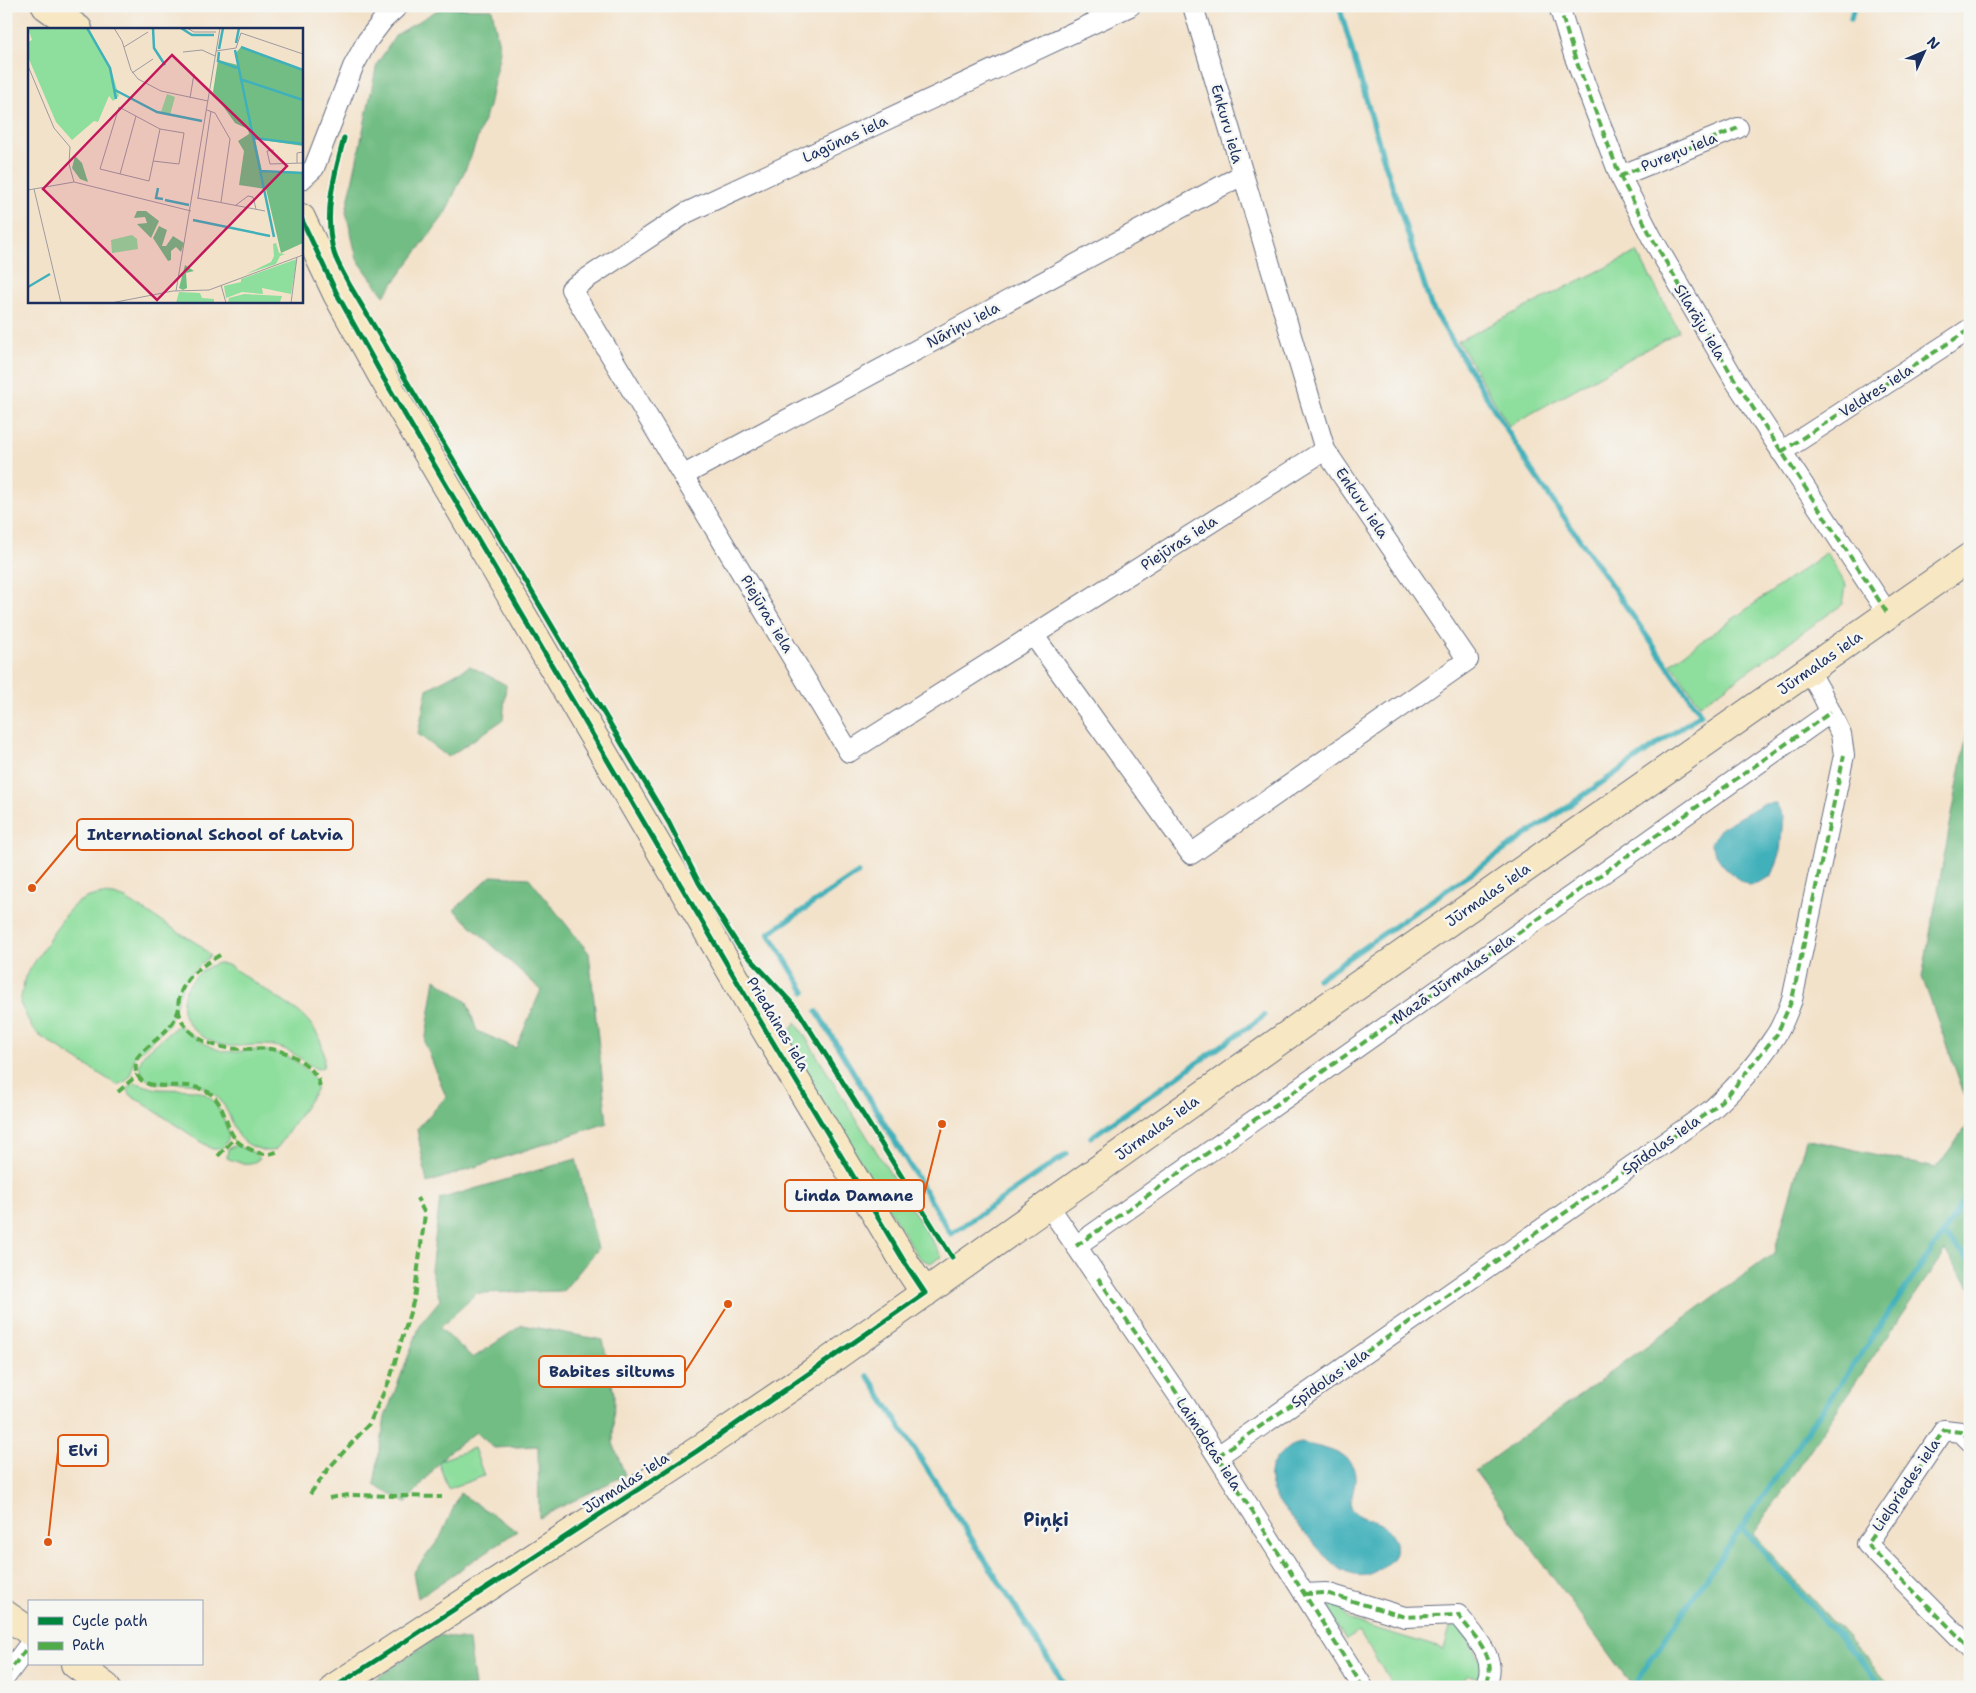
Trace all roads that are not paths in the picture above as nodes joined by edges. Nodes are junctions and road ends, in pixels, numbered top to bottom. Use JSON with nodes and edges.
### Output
{"nodes":[{"id":1,"x":46,"y":6,"type":"edge"},
{"id":2,"x":398,"y":6,"type":"edge"},
{"id":3,"x":1130,"y":6,"type":"edge"},
{"id":4,"x":1192,"y":6,"type":"edge"},
{"id":5,"x":1559,"y":6,"type":"edge"},
{"id":6,"x":77,"y":28,"type":"edge"},
{"id":7,"x":1738,"y":128,"type":"dead end"},
{"id":8,"x":1242,"y":175,"type":"junction"},
{"id":9,"x":1620,"y":176,"type":"junction"},
{"id":10,"x":302,"y":179,"type":"edge"},
{"id":11,"x":302,"y":220,"type":"edge"},
{"id":12,"x":571,"y":289,"type":"joint"},
{"id":13,"x":1970,"y":329,"type":"edge"},
{"id":14,"x":1325,"y":450,"type":"junction"},
{"id":15,"x":1781,"y":452,"type":"junction"},
{"id":16,"x":684,"y":475,"type":"junction"},
{"id":17,"x":1970,"y":557,"type":"edge"},
{"id":18,"x":1888,"y":614,"type":"junction"},
{"id":19,"x":1034,"y":636,"type":"junction"},
{"id":20,"x":1808,"y":671,"type":"junction"},
{"id":21,"x":1831,"y":712,"type":"junction"},
{"id":22,"x":1048,"y":1205,"type":"junction"},
{"id":23,"x":1076,"y":1246,"type":"junction"},
{"id":24,"x":926,"y":1293,"type":"junction"},
{"id":25,"x":1970,"y":1441,"type":"edge"},
{"id":26,"x":1218,"y":1456,"type":"junction"},
{"id":27,"x":1304,"y":1594,"type":"junction"},
{"id":28,"x":6,"y":1616,"type":"edge"},
{"id":29,"x":28,"y":1630,"type":"edge"},
{"id":30,"x":28,"y":1646,"type":"edge"},
{"id":31,"x":1970,"y":1648,"type":"edge"},
{"id":32,"x":78,"y":1666,"type":"edge"},
{"id":33,"x":6,"y":1676,"type":"edge"},
{"id":34,"x":106,"y":1687,"type":"edge"},
{"id":35,"x":335,"y":1687,"type":"edge"},
{"id":36,"x":1363,"y":1687,"type":"edge"},
{"id":37,"x":1484,"y":1687,"type":"edge"}],
"edges":[{"from":1,"to":6,"type":"main road"},
{"from":2,"to":10,"type":"street"},
{"from":3,"to":12,"type":"street","name":"Lagūnas iela"},
{"from":4,"to":8,"type":"street","name":"Enkuru iela"},
{"from":5,"to":9,"type":"street","name":"Silarāju iela"},
{"from":7,"to":9,"type":"street","name":"Pureņu iela"},
{"from":8,"to":14,"type":"street","name":"Enkuru iela"},
{"from":8,"to":16,"type":"street","name":"Nāriņu iela"},
{"from":9,"to":15,"type":"street","name":"Silarāju iela"},
{"from":11,"to":24,"type":"main road","name":"Priedaines iela"},
{"from":12,"to":16,"type":"street","name":"Piejūras iela"},
{"from":13,"to":15,"type":"street","name":"Veldres iela"},
{"from":14,"to":19,"type":"street","name":"Piejūras iela"},
{"from":14,"to":19,"type":"street","name":"Enkuru iela"},
{"from":15,"to":18,"type":"street","name":"Silarāju iela"},
{"from":16,"to":19,"type":"street","name":"Piejūras iela"},
{"from":17,"to":18,"type":"main road","name":"Jūrmalas iela"},
{"from":18,"to":20,"type":"main road","name":"Jūrmalas iela"},
{"from":20,"to":21,"type":"street","name":"Spīdolas iela"},
{"from":20,"to":22,"type":"main road","name":"Jūrmalas iela"},
{"from":21,"to":23,"type":"street","name":"Mazā Jūrmalas iela"},
{"from":21,"to":26,"type":"street","name":"Spīdolas iela"},
{"from":22,"to":23,"type":"street","name":"Laimdotas iela"},
{"from":22,"to":24,"type":"main road","name":"Jūrmalas iela"},
{"from":23,"to":26,"type":"street","name":"Laimdotas iela"},
{"from":24,"to":35,"type":"main road","name":"Jūrmalas iela"},
{"from":25,"to":31,"type":"street","name":"Lielpriedes iela"},
{"from":26,"to":27,"type":"street","name":"Laimdotas iela"},
{"from":27,"to":36,"type":"street","name":"Laimdotas iela"},
{"from":27,"to":37,"type":"street"},
{"from":28,"to":29,"type":"main road"},
{"from":30,"to":33,"type":"street"},
{"from":32,"to":34,"type":"main road"}]}
